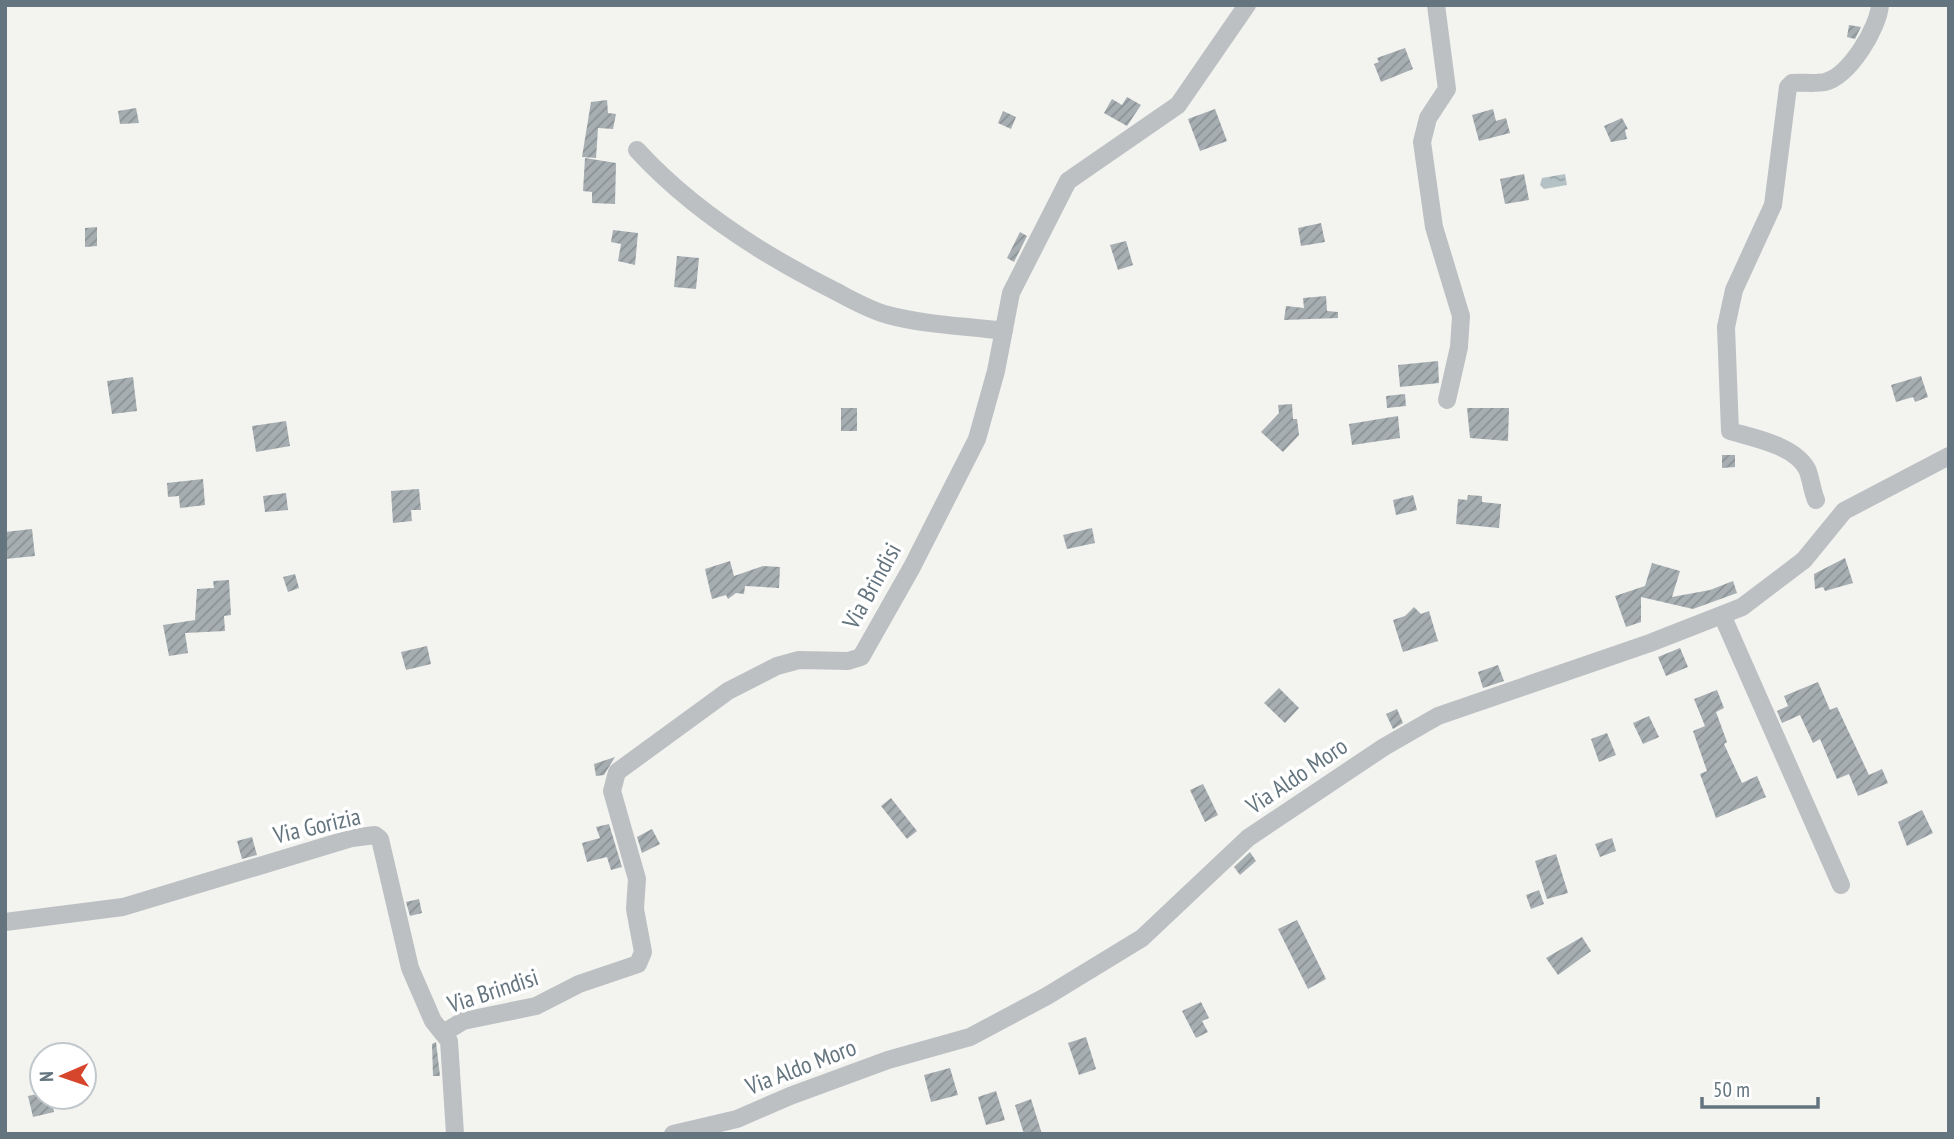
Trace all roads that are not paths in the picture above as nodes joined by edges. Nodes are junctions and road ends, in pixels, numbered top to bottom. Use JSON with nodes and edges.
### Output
{"nodes":[{"id":1,"x":1247,"y":5,"type":"edge"},
{"id":2,"x":1436,"y":5,"type":"edge"},
{"id":3,"x":1880,"y":5,"type":"edge"},
{"id":4,"x":637,"y":150,"type":"dead end"},
{"id":5,"x":1004,"y":331,"type":"junction"},
{"id":6,"x":1447,"y":400,"type":"dead end"},
{"id":7,"x":1949,"y":456,"type":"edge"},
{"id":8,"x":1816,"y":500,"type":"dead end"},
{"id":9,"x":1722,"y":615,"type":"junction"},
{"id":10,"x":1841,"y":884,"type":"dead end"},
{"id":11,"x":5,"y":922,"type":"edge"},
{"id":12,"x":445,"y":1032,"type":"junction"},
{"id":13,"x":737,"y":1126,"type":"edge"},
{"id":14,"x":455,"y":1134,"type":"edge"},
{"id":15,"x":673,"y":1134,"type":"edge"}],
"edges":[{"from":1,"to":5,"type":"street","name":"Via Brindisi"},
{"from":2,"to":6,"type":"street"},
{"from":3,"to":8,"type":"street"},
{"from":4,"to":5,"type":"street"},
{"from":5,"to":12,"type":"street","name":"Via Brindisi"},
{"from":7,"to":9,"type":"street","name":"Via Aldo Moro"},
{"from":9,"to":10,"type":"street"},
{"from":9,"to":13,"type":"street","name":"Via Aldo Moro"},
{"from":11,"to":12,"type":"street","name":"Via Gorizia"},
{"from":12,"to":14,"type":"street","name":"Via Gorizia"},
{"from":13,"to":15,"type":"street","name":"Via Aldo Moro"}]}
